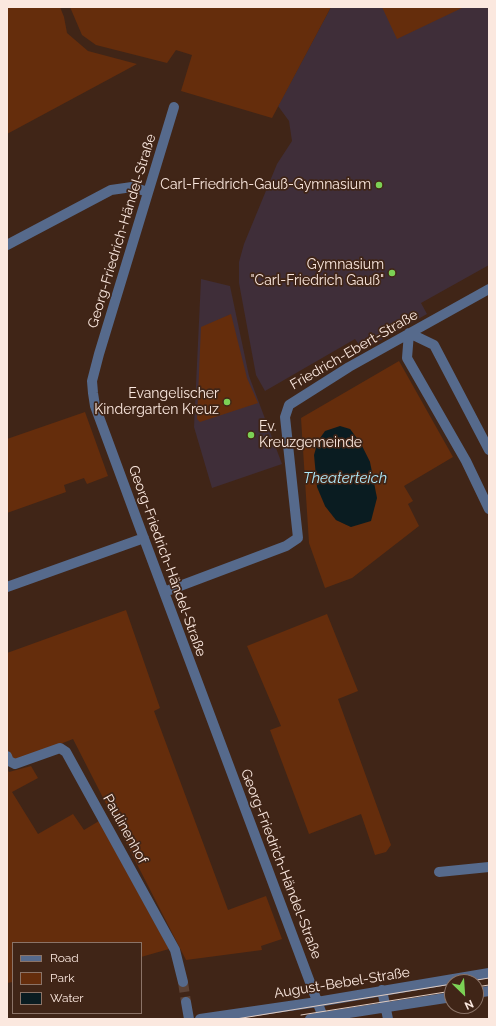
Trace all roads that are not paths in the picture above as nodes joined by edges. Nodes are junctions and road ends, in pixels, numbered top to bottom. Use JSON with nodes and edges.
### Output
{"nodes":[{"id":1,"x":174,"y":107,"type":"dead end"},
{"id":2,"x":148,"y":192,"type":"junction"},
{"id":3,"x":7,"y":245,"type":"edge"},
{"id":4,"x":489,"y":289,"type":"edge"},
{"id":5,"x":409,"y":334,"type":"junction"},
{"id":6,"x":489,"y":450,"type":"edge"},
{"id":7,"x":489,"y":509,"type":"edge"},
{"id":8,"x":144,"y":538,"type":"junction"},
{"id":9,"x":7,"y":587,"type":"edge"},
{"id":10,"x":164,"y":592,"type":"junction"},
{"id":11,"x":7,"y":756,"type":"edge"},
{"id":12,"x":489,"y":867,"type":"edge"},
{"id":13,"x":439,"y":872,"type":"dead end"},
{"id":14,"x":489,"y":973,"type":"edge"},
{"id":15,"x":183,"y":982,"type":"tunnel mouth"},
{"id":16,"x":382,"y":990,"type":"junction"},
{"id":17,"x":444,"y":998,"type":"edge"},
{"id":18,"x":186,"y":1002,"type":"tunnel mouth"},
{"id":19,"x":317,"y":1002,"type":"junction"},
{"id":20,"x":385,"y":1008,"type":"junction"},
{"id":21,"x":323,"y":1017,"type":"junction"},
{"id":22,"x":189,"y":1019,"type":"edge"},
{"id":23,"x":200,"y":1019,"type":"edge"},
{"id":24,"x":310,"y":1019,"type":"edge"},
{"id":25,"x":388,"y":1019,"type":"edge"}],
"edges":[{"from":1,"to":2,"type":"street","name":"Georg-Friedrich-Händel-Straße"},
{"from":2,"to":3,"type":"street"},
{"from":2,"to":8,"type":"street","name":"Georg-Friedrich-Händel-Straße"},
{"from":4,"to":5,"type":"street","name":"Friedrich-Ebert-Straße"},
{"from":5,"to":6,"type":"street"},
{"from":5,"to":7,"type":"street"},
{"from":5,"to":10,"type":"street","name":"Friedrich-Ebert-Straße"},
{"from":8,"to":9,"type":"street"},
{"from":8,"to":10,"type":"street","name":"Georg-Friedrich-Händel-Straße"},
{"from":10,"to":19,"type":"street","name":"Georg-Friedrich-Händel-Straße"},
{"from":11,"to":15,"type":"street","name":"Paulinenhof"},
{"from":12,"to":13,"type":"street"},
{"from":14,"to":16,"type":"street","name":"August-Bebel-Straße"},
{"from":16,"to":19,"type":"street","name":"August-Bebel-Straße"},
{"from":16,"to":20,"type":"street"},
{"from":17,"to":20,"type":"street"},
{"from":18,"to":22,"type":"street"},
{"from":19,"to":21,"type":"street","name":"Georg-Friedrich-Händel-Straße"},
{"from":19,"to":23,"type":"street","name":"August-Bebel-Straße"},
{"from":20,"to":21,"type":"street"},
{"from":20,"to":25,"type":"street"},
{"from":21,"to":24,"type":"street"}]}
